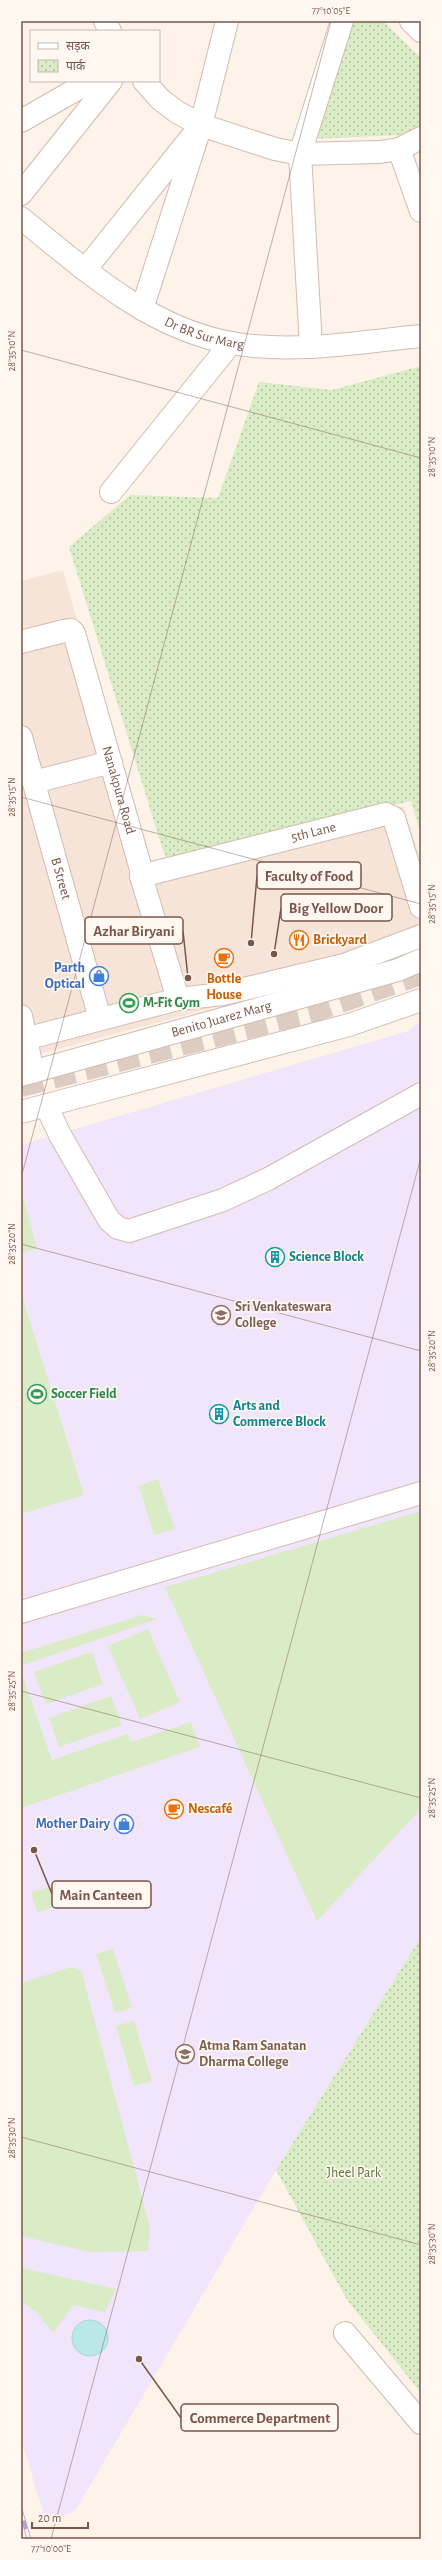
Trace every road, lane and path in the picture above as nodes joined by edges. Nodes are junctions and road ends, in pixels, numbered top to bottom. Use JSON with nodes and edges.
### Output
{"nodes":[{"id":1,"x":105,"y":21,"type":"edge"},
{"id":2,"x":227,"y":21,"type":"edge"},
{"id":3,"x":342,"y":21,"type":"edge"},
{"id":4,"x":411,"y":21,"type":"edge"},
{"id":5,"x":110,"y":30,"type":"edge"},
{"id":6,"x":421,"y":31,"type":"edge"},
{"id":7,"x":89,"y":82,"type":"edge"},
{"id":8,"x":110,"y":82,"type":"edge"},
{"id":9,"x":145,"y":82,"type":"edge"},
{"id":10,"x":21,"y":120,"type":"edge"},
{"id":11,"x":201,"y":125,"type":"junction"},
{"id":12,"x":421,"y":138,"type":"edge"},
{"id":13,"x":399,"y":148,"type":"junction"},
{"id":14,"x":300,"y":154,"type":"junction"},
{"id":15,"x":21,"y":194,"type":"edge"},
{"id":16,"x":421,"y":211,"type":"edge"},
{"id":17,"x":21,"y":218,"type":"edge"},
{"id":18,"x":85,"y":270,"type":"junction"},
{"id":19,"x":142,"y":310,"type":"junction"},
{"id":20,"x":421,"y":336,"type":"edge"},
{"id":21,"x":231,"y":343,"type":"junction"},
{"id":22,"x":311,"y":347,"type":"junction"},
{"id":23,"x":111,"y":492,"type":"dead end"},
{"id":24,"x":21,"y":642,"type":"edge"},
{"id":25,"x":21,"y":737,"type":"edge"},
{"id":26,"x":111,"y":762,"type":"junction"},
{"id":27,"x":34,"y":782,"type":"junction"},
{"id":28,"x":141,"y":876,"type":"junction"},
{"id":29,"x":421,"y":907,"type":"edge"},
{"id":30,"x":421,"y":936,"type":"edge"},
{"id":31,"x":421,"y":960,"type":"edge"},
{"id":32,"x":178,"y":999,"type":"junction"},
{"id":33,"x":421,"y":1000,"type":"edge"},
{"id":34,"x":21,"y":1016,"type":"edge"},
{"id":35,"x":100,"y":1019,"type":"junction"},
{"id":36,"x":24,"y":1040,"type":"edge"},
{"id":37,"x":27,"y":1074,"type":"edge"},
{"id":38,"x":421,"y":1094,"type":"edge"},
{"id":39,"x":46,"y":1105,"type":"junction"},
{"id":40,"x":21,"y":1112,"type":"edge"},
{"id":41,"x":421,"y":1493,"type":"edge"},
{"id":42,"x":21,"y":1612,"type":"edge"},
{"id":43,"x":345,"y":2333,"type":"dead end"},
{"id":44,"x":421,"y":2423,"type":"edge"}],
"edges":[{"from":1,"to":5,"type":"street"},
{"from":2,"to":11,"type":"street"},
{"from":3,"to":14,"type":"street"},
{"from":4,"to":6,"type":"street"},
{"from":7,"to":10,"type":"street"},
{"from":8,"to":15,"type":"street"},
{"from":9,"to":11,"type":"street"},
{"from":11,"to":14,"type":"street"},
{"from":11,"to":18,"type":"street"},
{"from":11,"to":19,"type":"street"},
{"from":12,"to":13,"type":"street"},
{"from":13,"to":14,"type":"street"},
{"from":13,"to":16,"type":"street"},
{"from":14,"to":22,"type":"street"},
{"from":17,"to":18,"type":"street","name":"Dr BR Sur Marg"},
{"from":18,"to":19,"type":"street","name":"Dr BR Sur Marg"},
{"from":19,"to":21,"type":"street","name":"Dr BR Sur Marg"},
{"from":20,"to":22,"type":"street","name":"Dr BR Sur Marg"},
{"from":21,"to":22,"type":"street","name":"Dr BR Sur Marg"},
{"from":21,"to":23,"type":"street"},
{"from":24,"to":26,"type":"street","name":"Nanakpura Road"},
{"from":25,"to":27,"type":"street","name":"B Street"},
{"from":26,"to":27,"type":"street"},
{"from":26,"to":28,"type":"street","name":"Nanakpura Road"},
{"from":27,"to":35,"type":"street","name":"B Street"},
{"from":28,"to":29,"type":"street","name":"5th Lane"},
{"from":28,"to":32,"type":"street","name":"Nanakpura Road"},
{"from":30,"to":32,"type":"street"},
{"from":31,"to":37,"type":"street","name":"Benito Juarez Marg"},
{"from":32,"to":35,"type":"street"},
{"from":33,"to":39,"type":"street"},
{"from":34,"to":36,"type":"street"},
{"from":35,"to":36,"type":"street"},
{"from":36,"to":37,"type":"street"},
{"from":38,"to":39,"type":"street"},
{"from":39,"to":40,"type":"street"},
{"from":41,"to":42,"type":"street"},
{"from":43,"to":44,"type":"street"}]}
